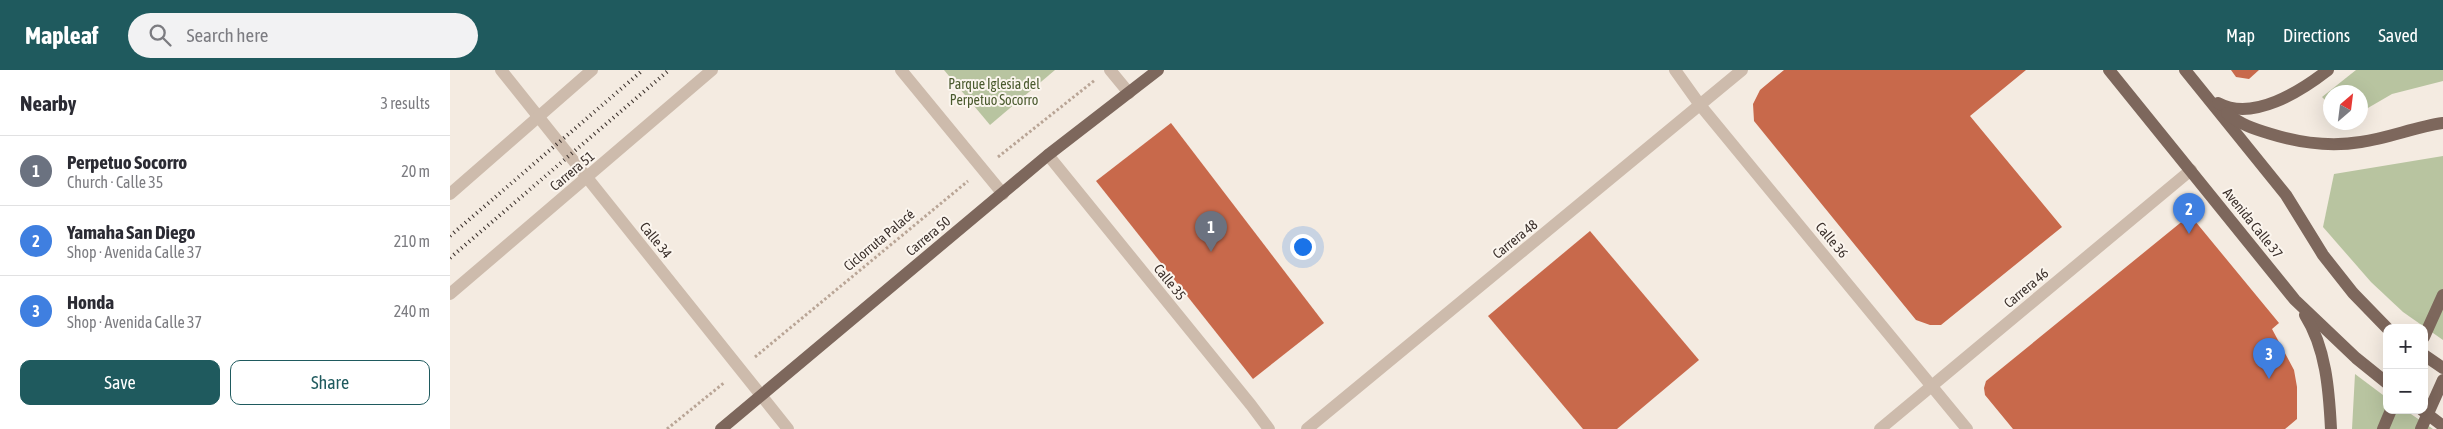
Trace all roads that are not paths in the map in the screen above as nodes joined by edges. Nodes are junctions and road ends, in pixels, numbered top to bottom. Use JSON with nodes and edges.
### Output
{"nodes":[{"id":1,"x":501,"y":70,"type":"edge"},
{"id":2,"x":592,"y":70,"type":"edge"},
{"id":3,"x":712,"y":70,"type":"edge"},
{"id":4,"x":901,"y":70,"type":"edge"},
{"id":5,"x":1158,"y":70,"type":"edge"},
{"id":6,"x":1675,"y":70,"type":"edge"},
{"id":7,"x":1742,"y":70,"type":"edge"},
{"id":8,"x":2109,"y":70,"type":"edge"},
{"id":9,"x":2185,"y":70,"type":"edge"},
{"id":10,"x":2328,"y":70,"type":"edge"},
{"id":11,"x":1105,"y":73,"type":"edge"},
{"id":12,"x":1129,"y":94,"type":"junction"},
{"id":13,"x":2210,"y":98,"type":"junction"},
{"id":14,"x":1700,"y":105,"type":"junction"},
{"id":15,"x":537,"y":118,"type":"junction"},
{"id":16,"x":2443,"y":123,"type":"edge"},
{"id":17,"x":1048,"y":156,"type":"junction"},
{"id":18,"x":2191,"y":170,"type":"junction"},
{"id":19,"x":587,"y":178,"type":"junction"},
{"id":20,"x":450,"y":194,"type":"edge"},
{"id":21,"x":1002,"y":194,"type":"junction"},
{"id":22,"x":450,"y":294,"type":"edge"},
{"id":23,"x":2443,"y":295,"type":"edge"},
{"id":24,"x":2296,"y":300,"type":"junction"},
{"id":25,"x":2383,"y":324,"type":"edge"},
{"id":26,"x":2428,"y":328,"type":"edge"},
{"id":27,"x":2428,"y":358,"type":"edge"},
{"id":28,"x":2443,"y":368,"type":"edge"},
{"id":29,"x":2383,"y":380,"type":"edge"},
{"id":30,"x":2443,"y":380,"type":"edge"},
{"id":31,"x":1932,"y":387,"type":"junction"},
{"id":32,"x":761,"y":394,"type":"junction"},
{"id":33,"x":2389,"y":414,"type":"edge"},
{"id":34,"x":2427,"y":414,"type":"edge"},
{"id":35,"x":2443,"y":426,"type":"edge"},
{"id":36,"x":721,"y":429,"type":"edge"},
{"id":37,"x":788,"y":429,"type":"edge"},
{"id":38,"x":1268,"y":429,"type":"edge"},
{"id":39,"x":1307,"y":429,"type":"edge"},
{"id":40,"x":1880,"y":429,"type":"edge"},
{"id":41,"x":1967,"y":429,"type":"edge"},
{"id":42,"x":2330,"y":429,"type":"edge"},
{"id":43,"x":2383,"y":429,"type":"edge"},
{"id":44,"x":2421,"y":429,"type":"edge"}],
"edges":[{"from":1,"to":15,"type":"street","name":"Calle 34"},
{"from":2,"to":15,"type":"street"},
{"from":3,"to":19,"type":"street","name":"Carrera 51"},
{"from":4,"to":21,"type":"street"},
{"from":5,"to":12,"type":"main road","name":"Carrera 50"},
{"from":6,"to":14,"type":"street","name":"Calle 36"},
{"from":7,"to":14,"type":"street","name":"Carrera 48"},
{"from":8,"to":18,"type":"main road","name":"Avenida Calle 37"},
{"from":9,"to":13,"type":"main road"},
{"from":10,"to":13,"type":"main road"},
{"from":11,"to":12,"type":"street"},
{"from":12,"to":17,"type":"main road","name":"Carrera 50"},
{"from":13,"to":16,"type":"main road"},
{"from":13,"to":25,"type":"main road"},
{"from":14,"to":31,"type":"street","name":"Calle 36"},
{"from":14,"to":39,"type":"street","name":"Carrera 48"},
{"from":15,"to":19,"type":"street","name":"Calle 34"},
{"from":15,"to":20,"type":"street"},
{"from":17,"to":21,"type":"main road","name":"Carrera 50"},
{"from":17,"to":38,"type":"street","name":"Calle 35"},
{"from":18,"to":24,"type":"main road","name":"Avenida Calle 37"},
{"from":18,"to":31,"type":"street","name":"Carrera 46"},
{"from":19,"to":22,"type":"street","name":"Carrera 51"},
{"from":19,"to":32,"type":"street","name":"Calle 34"},
{"from":21,"to":32,"type":"main road","name":"Carrera 50"},
{"from":23,"to":26,"type":"main road"},
{"from":24,"to":29,"type":"main road","name":"Avenida Calle 37"},
{"from":24,"to":42,"type":"main road"},
{"from":27,"to":28,"type":"main road"},
{"from":30,"to":44,"type":"main road","bridge":true},
{"from":31,"to":40,"type":"street","name":"Carrera 46"},
{"from":31,"to":41,"type":"street","name":"Calle 36"},
{"from":32,"to":36,"type":"main road","name":"Carrera 50"},
{"from":32,"to":37,"type":"street","name":"Calle 34"},
{"from":33,"to":43,"type":"main road"},
{"from":34,"to":35,"type":"main road"}]}
